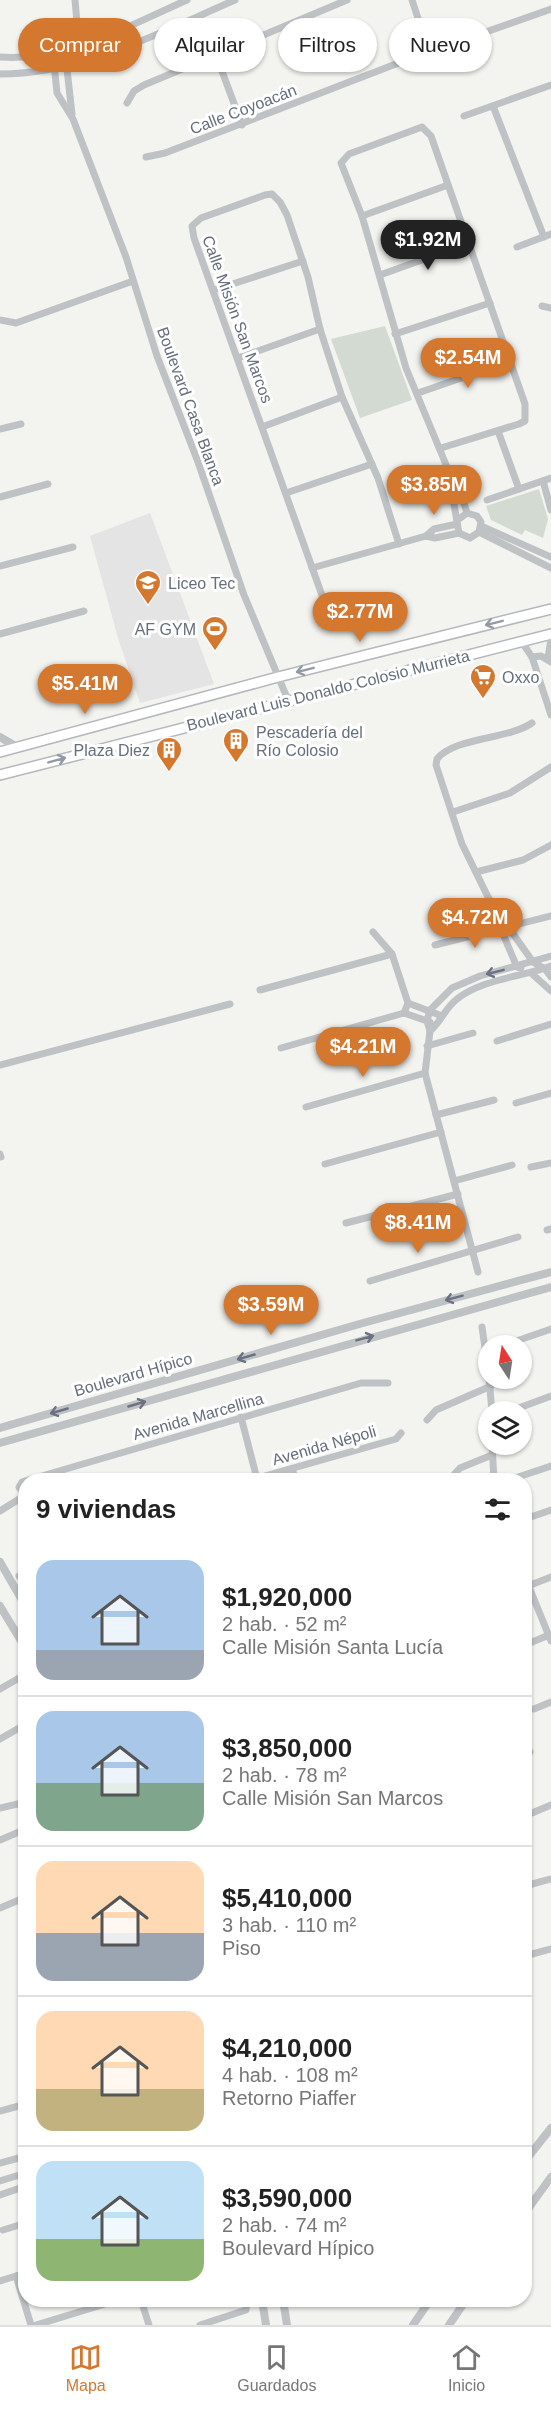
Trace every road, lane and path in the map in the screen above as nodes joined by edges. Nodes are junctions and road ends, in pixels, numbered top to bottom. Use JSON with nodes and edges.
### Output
{"nodes":[{"id":1,"x":75,"y":0,"type":"edge"},
{"id":2,"x":187,"y":0,"type":"edge"},
{"id":3,"x":235,"y":0,"type":"edge"},
{"id":4,"x":346,"y":0,"type":"edge"},
{"id":5,"x":412,"y":0,"type":"edge"},
{"id":6,"x":551,"y":9,"type":"edge"},
{"id":7,"x":77,"y":18,"type":"edge"},
{"id":8,"x":418,"y":18,"type":"edge"},
{"id":9,"x":142,"y":19,"type":"edge"},
{"id":10,"x":492,"y":30,"type":"edge"},
{"id":11,"x":266,"y":34,"type":"edge"},
{"id":12,"x":142,"y":39,"type":"edge"},
{"id":13,"x":0,"y":57,"type":"edge"},
{"id":14,"x":18,"y":58,"type":"edge"},
{"id":15,"x":389,"y":68,"type":"edge"},
{"id":16,"x":41,"y":72,"type":"edge"},
{"id":17,"x":54,"y":72,"type":"edge"},
{"id":18,"x":68,"y":72,"type":"edge"},
{"id":19,"x":175,"y":72,"type":"edge"},
{"id":20,"x":222,"y":72,"type":"edge"},
{"id":21,"x":0,"y":74,"type":"edge"},
{"id":22,"x":551,"y":85,"type":"edge"},
{"id":23,"x":127,"y":104,"type":"dead end"},
{"id":24,"x":493,"y":106,"type":"junction"},
{"id":25,"x":464,"y":116,"type":"dead end"},
{"id":26,"x":73,"y":119,"type":"junction"},
{"id":27,"x":242,"y":125,"type":"junction"},
{"id":28,"x":146,"y":157,"type":"dead end"},
{"id":29,"x":448,"y":185,"type":"junction"},
{"id":30,"x":362,"y":216,"type":"junction"},
{"id":31,"x":547,"y":235,"type":"edge"},
{"id":32,"x":469,"y":243,"type":"junction"},
{"id":33,"x":518,"y":247,"type":"dead end"},
{"id":34,"x":303,"y":261,"type":"junction"},
{"id":35,"x":380,"y":275,"type":"junction"},
{"id":36,"x":133,"y":281,"type":"junction"},
{"id":37,"x":214,"y":290,"type":"junction"},
{"id":38,"x":490,"y":303,"type":"junction"},
{"id":39,"x":542,"y":306,"type":"dead end"},
{"id":40,"x":551,"y":308,"type":"edge"},
{"id":41,"x":0,"y":320,"type":"edge"},
{"id":42,"x":320,"y":329,"type":"junction"},
{"id":43,"x":395,"y":333,"type":"junction"},
{"id":44,"x":238,"y":358,"type":"junction"},
{"id":45,"x":510,"y":361,"type":"junction"},
{"id":46,"x":418,"y":393,"type":"junction"},
{"id":47,"x":342,"y":398,"type":"junction"},
{"id":48,"x":21,"y":424,"type":"dead end"},
{"id":49,"x":262,"y":427,"type":"junction"},
{"id":50,"x":0,"y":429,"type":"edge"},
{"id":51,"x":498,"y":431,"type":"junction"},
{"id":52,"x":441,"y":448,"type":"junction"},
{"id":53,"x":372,"y":464,"type":"junction"},
{"id":54,"x":551,"y":478,"type":"edge"},
{"id":55,"x":543,"y":481,"type":"junction"},
{"id":56,"x":48,"y":484,"type":"dead end"},
{"id":57,"x":454,"y":484,"type":"junction"},
{"id":58,"x":519,"y":489,"type":"junction"},
{"id":59,"x":286,"y":493,"type":"junction"},
{"id":60,"x":0,"y":497,"type":"edge"},
{"id":61,"x":487,"y":500,"type":"dead end"},
{"id":62,"x":551,"y":510,"type":"edge"},
{"id":63,"x":467,"y":513,"type":"junction"},
{"id":64,"x":458,"y":522,"type":"junction"},
{"id":65,"x":480,"y":529,"type":"junction"},
{"id":66,"x":459,"y":533,"type":"junction"},
{"id":67,"x":426,"y":536,"type":"junction"},
{"id":68,"x":399,"y":543,"type":"junction"},
{"id":69,"x":73,"y":547,"type":"dead end"},
{"id":70,"x":551,"y":557,"type":"edge"},
{"id":71,"x":0,"y":566,"type":"edge"},
{"id":72,"x":312,"y":568,"type":"junction"},
{"id":73,"x":551,"y":568,"type":"edge"},
{"id":74,"x":323,"y":598,"type":"dead end"},
{"id":75,"x":550,"y":608,"type":"edge"},
{"id":76,"x":84,"y":611,"type":"dead end"},
{"id":77,"x":0,"y":634,"type":"edge"},
{"id":78,"x":551,"y":634,"type":"edge"},
{"id":79,"x":551,"y":639,"type":"edge"},
{"id":80,"x":521,"y":642,"type":"junction"},
{"id":81,"x":532,"y":657,"type":"junction"},
{"id":82,"x":550,"y":660,"type":"edge"},
{"id":83,"x":278,"y":677,"type":"junction"},
{"id":84,"x":288,"y":700,"type":"junction"},
{"id":85,"x":551,"y":715,"type":"edge"},
{"id":86,"x":532,"y":723,"type":"dead end"},
{"id":87,"x":0,"y":737,"type":"edge"},
{"id":88,"x":16,"y":747,"type":"junction"},
{"id":89,"x":0,"y":752,"type":"edge"},
{"id":90,"x":551,"y":767,"type":"edge"},
{"id":91,"x":0,"y":775,"type":"edge"},
{"id":92,"x":453,"y":812,"type":"junction"},
{"id":93,"x":551,"y":845,"type":"edge"},
{"id":94,"x":476,"y":872,"type":"junction"},
{"id":95,"x":551,"y":916,"type":"edge"},
{"id":96,"x":501,"y":920,"type":"junction"},
{"id":97,"x":509,"y":928,"type":"junction"},
{"id":98,"x":499,"y":930,"type":"junction"},
{"id":99,"x":373,"y":932,"type":"dead end"},
{"id":100,"x":435,"y":945,"type":"dead end"},
{"id":101,"x":392,"y":954,"type":"junction"},
{"id":102,"x":551,"y":956,"type":"edge"},
{"id":103,"x":533,"y":962,"type":"junction"},
{"id":104,"x":517,"y":967,"type":"junction"},
{"id":105,"x":548,"y":968,"type":"edge"},
{"id":106,"x":534,"y":974,"type":"junction"},
{"id":107,"x":551,"y":977,"type":"edge"},
{"id":108,"x":260,"y":990,"type":"dead end"},
{"id":109,"x":551,"y":992,"type":"edge"},
{"id":110,"x":408,"y":1003,"type":"junction"},
{"id":111,"x":230,"y":1004,"type":"dead end"},
{"id":112,"x":430,"y":1010,"type":"junction"},
{"id":113,"x":404,"y":1013,"type":"junction"},
{"id":114,"x":442,"y":1016,"type":"junction"},
{"id":115,"x":427,"y":1021,"type":"junction"},
{"id":116,"x":551,"y":1024,"type":"edge"},
{"id":117,"x":437,"y":1025,"type":"junction"},
{"id":118,"x":429,"y":1031,"type":"junction"},
{"id":119,"x":473,"y":1033,"type":"dead end"},
{"id":120,"x":497,"y":1041,"type":"dead end"},
{"id":121,"x":427,"y":1046,"type":"junction"},
{"id":122,"x":281,"y":1048,"type":"dead end"},
{"id":123,"x":0,"y":1065,"type":"edge"},
{"id":124,"x":425,"y":1073,"type":"junction"},
{"id":125,"x":551,"y":1093,"type":"edge"},
{"id":126,"x":494,"y":1100,"type":"dead end"},
{"id":127,"x":516,"y":1102,"type":"dead end"},
{"id":128,"x":306,"y":1107,"type":"dead end"},
{"id":129,"x":436,"y":1115,"type":"junction"},
{"id":130,"x":441,"y":1132,"type":"junction"},
{"id":131,"x":551,"y":1163,"type":"edge"},
{"id":132,"x":325,"y":1164,"type":"dead end"},
{"id":133,"x":513,"y":1166,"type":"dead end"},
{"id":134,"x":531,"y":1167,"type":"dead end"},
{"id":135,"x":454,"y":1181,"type":"junction"},
{"id":136,"x":458,"y":1194,"type":"junction"},
{"id":137,"x":346,"y":1223,"type":"dead end"},
{"id":138,"x":518,"y":1237,"type":"dead end"},
{"id":139,"x":473,"y":1251,"type":"junction"},
{"id":140,"x":478,"y":1272,"type":"dead end"},
{"id":141,"x":551,"y":1272,"type":"edge"},
{"id":142,"x":370,"y":1281,"type":"dead end"},
{"id":143,"x":551,"y":1287,"type":"edge"},
{"id":144,"x":492,"y":1288,"type":"junction"},
{"id":145,"x":496,"y":1301,"type":"junction"},
{"id":146,"x":482,"y":1327,"type":"dead end"},
{"id":147,"x":551,"y":1329,"type":"edge"},
{"id":148,"x":484,"y":1335,"type":"edge"},
{"id":149,"x":532,"y":1336,"type":"edge"},
{"id":150,"x":388,"y":1383,"type":"dead end"},
{"id":151,"x":478,"y":1387,"type":"edge"},
{"id":152,"x":551,"y":1396,"type":"edge"},
{"id":153,"x":532,"y":1403,"type":"edge"},
{"id":154,"x":241,"y":1417,"type":"junction"},
{"id":155,"x":427,"y":1420,"type":"dead end"},
{"id":156,"x":0,"y":1428,"type":"edge"},
{"id":157,"x":401,"y":1433,"type":"dead end"},
{"id":158,"x":0,"y":1443,"type":"edge"},
{"id":159,"x":492,"y":1455,"type":"joint"},
{"id":160,"x":551,"y":1466,"type":"edge"},
{"id":161,"x":292,"y":1469,"type":"junction"},
{"id":162,"x":49,"y":1473,"type":"edge"},
{"id":163,"x":253,"y":1473,"type":"edge"},
{"id":164,"x":278,"y":1473,"type":"edge"},
{"id":165,"x":293,"y":1473,"type":"edge"},
{"id":166,"x":455,"y":1473,"type":"edge"},
{"id":167,"x":493,"y":1473,"type":"edge"},
{"id":168,"x":530,"y":1473,"type":"edge"},
{"id":169,"x":18,"y":1501,"type":"edge"},
{"id":170,"x":551,"y":1510,"type":"edge"},
{"id":171,"x":0,"y":1511,"type":"edge"},
{"id":172,"x":532,"y":1517,"type":"edge"},
{"id":173,"x":0,"y":1562,"type":"edge"},
{"id":174,"x":551,"y":1577,"type":"edge"},
{"id":175,"x":532,"y":1584,"type":"edge"},
{"id":176,"x":18,"y":1593,"type":"edge"},
{"id":177,"x":532,"y":1595,"type":"edge"},
{"id":178,"x":0,"y":1606,"type":"edge"},
{"id":179,"x":18,"y":1636,"type":"edge"},
{"id":180,"x":550,"y":1638,"type":"edge"},
{"id":181,"x":532,"y":1643,"type":"edge"},
{"id":182,"x":18,"y":1679,"type":"edge"},
{"id":183,"x":0,"y":1689,"type":"edge"},
{"id":184,"x":551,"y":1702,"type":"edge"},
{"id":185,"x":534,"y":1709,"type":"dead end"},
{"id":186,"x":18,"y":1730,"type":"edge"},
{"id":187,"x":0,"y":1739,"type":"edge"},
{"id":188,"x":18,"y":1804,"type":"edge"},
{"id":189,"x":551,"y":1805,"type":"edge"},
{"id":190,"x":0,"y":1808,"type":"edge"},
{"id":191,"x":532,"y":1813,"type":"edge"},
{"id":192,"x":18,"y":1832,"type":"edge"},
{"id":193,"x":0,"y":1840,"type":"edge"},
{"id":194,"x":551,"y":1879,"type":"edge"},
{"id":195,"x":532,"y":1884,"type":"edge"},
{"id":196,"x":18,"y":1901,"type":"edge"},
{"id":197,"x":0,"y":1908,"type":"edge"},
{"id":198,"x":551,"y":1948,"type":"edge"},
{"id":199,"x":532,"y":1954,"type":"edge"},
{"id":200,"x":18,"y":2106,"type":"edge"},
{"id":201,"x":0,"y":2111,"type":"edge"},
{"id":202,"x":551,"y":2128,"type":"edge"},
{"id":203,"x":532,"y":2152,"type":"edge"},
{"id":204,"x":18,"y":2158,"type":"edge"},
{"id":205,"x":0,"y":2163,"type":"edge"},
{"id":206,"x":18,"y":2175,"type":"edge"},
{"id":207,"x":551,"y":2177,"type":"edge"},
{"id":208,"x":0,"y":2181,"type":"edge"},
{"id":209,"x":18,"y":2188,"type":"edge"},
{"id":210,"x":0,"y":2194,"type":"edge"},
{"id":211,"x":532,"y":2203,"type":"edge"},
{"id":212,"x":18,"y":2225,"type":"edge"},
{"id":213,"x":3,"y":2230,"type":"dead end"},
{"id":214,"x":16,"y":2276,"type":"joint"},
{"id":215,"x":0,"y":2281,"type":"edge"},
{"id":216,"x":18,"y":2283,"type":"edge"},
{"id":217,"x":25,"y":2307,"type":"edge"},
{"id":218,"x":95,"y":2307,"type":"edge"},
{"id":219,"x":143,"y":2307,"type":"edge"},
{"id":220,"x":246,"y":2307,"type":"edge"},
{"id":221,"x":263,"y":2307,"type":"edge"},
{"id":222,"x":283,"y":2307,"type":"edge"},
{"id":223,"x":425,"y":2307,"type":"edge"},
{"id":224,"x":461,"y":2307,"type":"edge"},
{"id":225,"x":31,"y":2325,"type":"edge"},
{"id":226,"x":36,"y":2325,"type":"edge"},
{"id":227,"x":149,"y":2325,"type":"edge"},
{"id":228,"x":200,"y":2325,"type":"edge"},
{"id":229,"x":266,"y":2325,"type":"edge"},
{"id":230,"x":287,"y":2325,"type":"edge"},
{"id":231,"x":413,"y":2325,"type":"edge"},
{"id":232,"x":449,"y":2325,"type":"edge"}],
"edges":[{"from":1,"to":7,"type":"street"},
{"from":2,"to":9,"type":"street"},
{"from":3,"to":12,"type":"street"},
{"from":4,"to":11,"type":"street"},
{"from":5,"to":8,"type":"street"},
{"from":6,"to":10,"type":"street","name":"Calle Coyoacán"},
{"from":13,"to":14,"type":"street"},
{"from":15,"to":27,"type":"street","name":"Calle Coyoacán"},
{"from":16,"to":21,"type":"street"},
{"from":17,"to":26,"type":"street","name":"Boulevard Casa Blanca"},
{"from":18,"to":26,"type":"street","name":"Boulevard Casa Blanca"},
{"from":19,"to":23,"type":"street"},
{"from":20,"to":27,"type":"street"},
{"from":22,"to":24,"type":"street"},
{"from":24,"to":25,"type":"street"},
{"from":24,"to":31,"type":"street"},
{"from":26,"to":36,"type":"street","name":"Boulevard Casa Blanca"},
{"from":27,"to":28,"type":"street","name":"Calle Coyoacán"},
{"from":29,"to":30,"type":"street"},
{"from":29,"to":30,"type":"street"},
{"from":29,"to":32,"type":"street"},
{"from":30,"to":35,"type":"street"},
{"from":31,"to":33,"type":"street"},
{"from":32,"to":35,"type":"street"},
{"from":32,"to":38,"type":"street"},
{"from":34,"to":37,"type":"street"},
{"from":34,"to":37,"type":"street","name":"Calle Misión San Marcos"},
{"from":34,"to":42,"type":"street","name":"Calle Misión San Marcos"},
{"from":35,"to":43,"type":"street"},
{"from":36,"to":41,"type":"street"},
{"from":36,"to":83,"type":"street","name":"Boulevard Casa Blanca"},
{"from":37,"to":44,"type":"street","name":"Calle Misión San Marcos"},
{"from":38,"to":43,"type":"street"},
{"from":38,"to":45,"type":"street"},
{"from":39,"to":40,"type":"street"},
{"from":42,"to":44,"type":"street"},
{"from":42,"to":47,"type":"street","name":"Calle Misión San Marcos"},
{"from":43,"to":46,"type":"street"},
{"from":44,"to":49,"type":"street","name":"Calle Misión San Marcos"},
{"from":45,"to":46,"type":"street"},
{"from":45,"to":51,"type":"street"},
{"from":46,"to":52,"type":"street"},
{"from":47,"to":49,"type":"street"},
{"from":47,"to":53,"type":"street","name":"Calle Misión San Marcos"},
{"from":48,"to":50,"type":"street"},
{"from":49,"to":59,"type":"street","name":"Calle Misión San Marcos"},
{"from":51,"to":52,"type":"street"},
{"from":51,"to":58,"type":"street"},
{"from":52,"to":57,"type":"street"},
{"from":53,"to":59,"type":"street"},
{"from":53,"to":68,"type":"street","name":"Calle Misión San Marcos"},
{"from":54,"to":55,"type":"street"},
{"from":55,"to":58,"type":"street"},
{"from":55,"to":62,"type":"street"},
{"from":56,"to":60,"type":"street"},
{"from":57,"to":63,"type":"street"},
{"from":57,"to":64,"type":"street"},
{"from":58,"to":61,"type":"street"},
{"from":59,"to":72,"type":"street","name":"Calle Misión San Marcos"},
{"from":63,"to":64,"type":"street"},
{"from":63,"to":65,"type":"street"},
{"from":64,"to":66,"type":"street"},
{"from":64,"to":67,"type":"street"},
{"from":65,"to":66,"type":"street"},
{"from":65,"to":70,"type":"street"},
{"from":65,"to":73,"type":"street"},
{"from":66,"to":67,"type":"street"},
{"from":67,"to":68,"type":"street"},
{"from":68,"to":72,"type":"street"},
{"from":69,"to":71,"type":"street"},
{"from":72,"to":74,"type":"street","name":"Calle Misión San Marcos"},
{"from":75,"to":83,"type":"main road","name":"Boulevard Luis Donaldo Colosio Murrieta","one_way":true},
{"from":76,"to":77,"type":"street"},
{"from":78,"to":80,"type":"main road","name":"Boulevard Luis Donaldo Colosio Murrieta"},
{"from":79,"to":82,"type":"street"},
{"from":80,"to":81,"type":"street"},
{"from":80,"to":84,"type":"main road","name":"Boulevard Luis Donaldo Colosio Murrieta"},
{"from":81,"to":82,"type":"street"},
{"from":81,"to":85,"type":"street"},
{"from":83,"to":84,"type":"street","name":"Boulevard Casa Blanca"},
{"from":83,"to":88,"type":"main road","name":"Boulevard Luis Donaldo Colosio Murrieta"},
{"from":91,"to":84,"type":"main road","name":"Boulevard Luis Donaldo Colosio Murrieta","one_way":true},
{"from":86,"to":92,"type":"street"},
{"from":87,"to":88,"type":"street"},
{"from":88,"to":89,"type":"main road","name":"Boulevard Luis Donaldo Colosio Murrieta"},
{"from":90,"to":92,"type":"street"},
{"from":92,"to":94,"type":"street"},
{"from":93,"to":94,"type":"street"},
{"from":94,"to":96,"type":"street"},
{"from":95,"to":97,"type":"street"},
{"from":96,"to":97,"type":"street"},
{"from":96,"to":98,"type":"street"},
{"from":97,"to":98,"type":"street"},
{"from":97,"to":103,"type":"street"},
{"from":98,"to":100,"type":"street"},
{"from":98,"to":104,"type":"street"},
{"from":99,"to":101,"type":"street"},
{"from":101,"to":108,"type":"street"},
{"from":101,"to":110,"type":"street"},
{"from":102,"to":103,"type":"street"},
{"from":103,"to":104,"type":"street"},
{"from":103,"to":105,"type":"street"},
{"from":104,"to":106,"type":"street"},
{"from":104,"to":112,"type":"street","one_way":true},
{"from":105,"to":106,"type":"street"},
{"from":105,"to":107,"type":"street"},
{"from":106,"to":109,"type":"street"},
{"from":106,"to":114,"type":"street"},
{"from":110,"to":112,"type":"street"},
{"from":110,"to":113,"type":"street"},
{"from":111,"to":123,"type":"street"},
{"from":112,"to":114,"type":"street"},
{"from":112,"to":115,"type":"street"},
{"from":113,"to":115,"type":"street"},
{"from":113,"to":122,"type":"street"},
{"from":114,"to":117,"type":"street"},
{"from":115,"to":117,"type":"street"},
{"from":115,"to":118,"type":"street"},
{"from":116,"to":120,"type":"street"},
{"from":117,"to":118,"type":"street"},
{"from":118,"to":121,"type":"street"},
{"from":119,"to":121,"type":"street"},
{"from":121,"to":124,"type":"street"},
{"from":124,"to":128,"type":"street"},
{"from":124,"to":129,"type":"street"},
{"from":125,"to":127,"type":"street"},
{"from":126,"to":129,"type":"street"},
{"from":129,"to":130,"type":"street"},
{"from":130,"to":132,"type":"street"},
{"from":130,"to":135,"type":"street"},
{"from":131,"to":134,"type":"street"},
{"from":133,"to":135,"type":"street"},
{"from":135,"to":136,"type":"street"},
{"from":136,"to":137,"type":"street"},
{"from":136,"to":139,"type":"street"},
{"from":138,"to":139,"type":"street"},
{"from":139,"to":140,"type":"street"},
{"from":139,"to":142,"type":"street"},
{"from":141,"to":144,"type":"street","name":"Boulevard Hípico"},
{"from":143,"to":145,"type":"street","name":"Boulevard Hípico"},
{"from":144,"to":145,"type":"street"},
{"from":144,"to":156,"type":"street","name":"Boulevard Hípico","one_way":true},
{"from":158,"to":145,"type":"street","name":"Boulevard Hípico","one_way":true},
{"from":146,"to":148,"type":"street"},
{"from":147,"to":149,"type":"street"},
{"from":150,"to":154,"type":"street","name":"Avenida Marcellina"},
{"from":151,"to":155,"type":"street"},
{"from":152,"to":153,"type":"street"},
{"from":154,"to":162,"type":"street","name":"Avenida Marcellina"},
{"from":154,"to":163,"type":"street"},
{"from":157,"to":161,"type":"street","name":"Avenida Népoli"},
{"from":159,"to":166,"type":"street"},
{"from":159,"to":167,"type":"street"},
{"from":160,"to":168,"type":"street"},
{"from":161,"to":164,"type":"street","name":"Avenida Népoli"},
{"from":161,"to":165,"type":"street"},
{"from":169,"to":171,"type":"street"},
{"from":170,"to":172,"type":"street"},
{"from":173,"to":176,"type":"street"},
{"from":174,"to":175,"type":"street"},
{"from":177,"to":180,"type":"street"},
{"from":178,"to":179,"type":"street"},
{"from":180,"to":181,"type":"street"},
{"from":182,"to":183,"type":"street"},
{"from":184,"to":185,"type":"street"},
{"from":186,"to":187,"type":"street"},
{"from":188,"to":190,"type":"street"},
{"from":189,"to":191,"type":"street"},
{"from":192,"to":193,"type":"street"},
{"from":194,"to":195,"type":"street"},
{"from":196,"to":197,"type":"street"},
{"from":198,"to":199,"type":"street"},
{"from":200,"to":201,"type":"street"},
{"from":202,"to":203,"type":"street"},
{"from":204,"to":205,"type":"street"},
{"from":206,"to":208,"type":"street"},
{"from":207,"to":211,"type":"street"},
{"from":209,"to":210,"type":"street"},
{"from":212,"to":213,"type":"street"},
{"from":214,"to":215,"type":"street"},
{"from":214,"to":216,"type":"street"},
{"from":217,"to":225,"type":"street"},
{"from":218,"to":226,"type":"street"},
{"from":219,"to":227,"type":"street"},
{"from":220,"to":228,"type":"street"},
{"from":221,"to":229,"type":"street"},
{"from":222,"to":230,"type":"street"},
{"from":223,"to":231,"type":"street"},
{"from":224,"to":232,"type":"street"}]}
